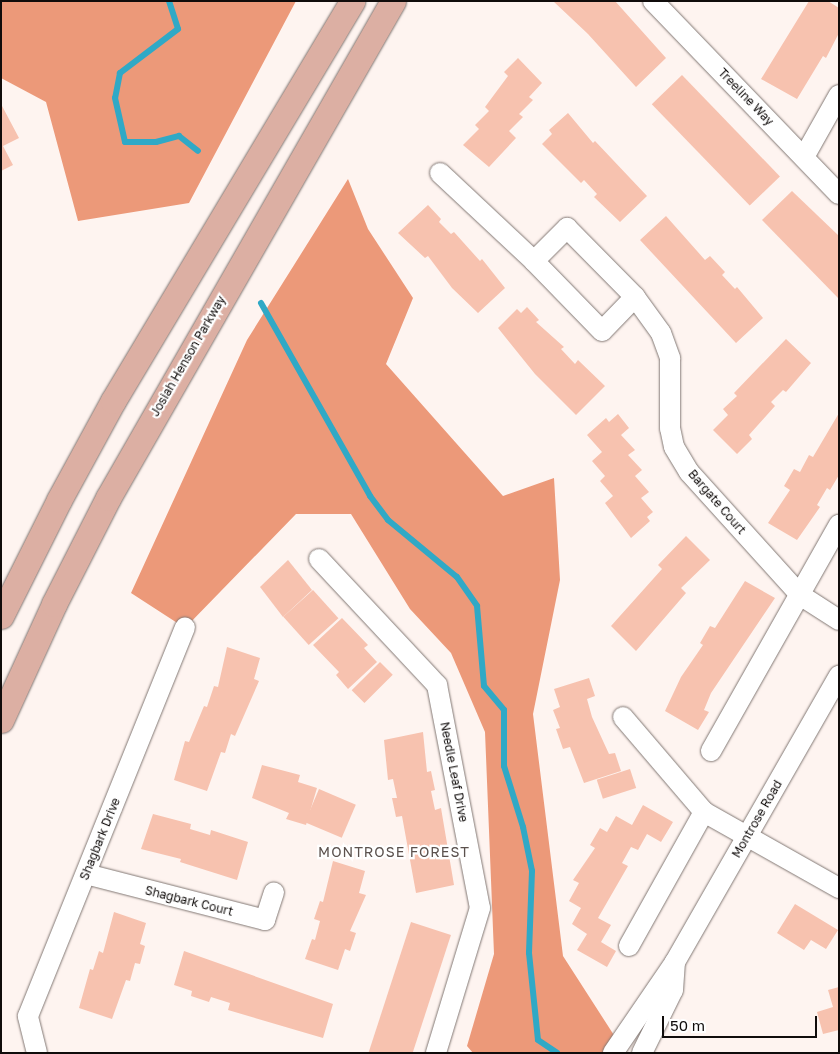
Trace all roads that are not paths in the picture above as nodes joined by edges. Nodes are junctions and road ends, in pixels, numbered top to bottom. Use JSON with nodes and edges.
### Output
{"nodes":[{"id":1,"x":352,"y":1,"type":"edge"},
{"id":2,"x":394,"y":1,"type":"edge"},
{"id":3,"x":653,"y":1,"type":"edge"},
{"id":4,"x":839,"y":95,"type":"edge"},
{"id":5,"x":804,"y":157,"type":"junction"},
{"id":6,"x":440,"y":173,"type":"dead end"},
{"id":7,"x":839,"y":194,"type":"edge"},
{"id":8,"x":534,"y":261,"type":"junction"},
{"id":9,"x":635,"y":298,"type":"junction"},
{"id":10,"x":839,"y":525,"type":"edge"},
{"id":11,"x":319,"y":559,"type":"dead end"},
{"id":12,"x":800,"y":595,"type":"junction"},
{"id":13,"x":1,"y":616,"type":"edge"},
{"id":14,"x":839,"y":620,"type":"edge"},
{"id":15,"x":185,"y":628,"type":"dead end"},
{"id":16,"x":839,"y":676,"type":"edge"},
{"id":17,"x":622,"y":717,"type":"dead end"},
{"id":18,"x":1,"y":720,"type":"edge"},
{"id":19,"x":711,"y":750,"type":"dead end"},
{"id":20,"x":704,"y":812,"type":"junction"},
{"id":21,"x":747,"y":837,"type":"junction"},
{"id":22,"x":86,"y":874,"type":"junction"},
{"id":23,"x":839,"y":888,"type":"edge"},
{"id":24,"x":274,"y":892,"type":"dead end"},
{"id":25,"x":629,"y":946,"type":"dead end"},
{"id":26,"x":675,"y":962,"type":"junction"},
{"id":27,"x":37,"y":1053,"type":"edge"},
{"id":28,"x":436,"y":1053,"type":"edge"},
{"id":29,"x":614,"y":1053,"type":"edge"},
{"id":30,"x":642,"y":1053,"type":"edge"}],
"edges":[{"from":1,"to":13,"type":"main road"},
{"from":2,"to":18,"type":"main road","name":"Josiah Henson Parkway"},
{"from":3,"to":5,"type":"street","name":"Treeline Way"},
{"from":4,"to":5,"type":"street"},
{"from":5,"to":7,"type":"street","name":"Treeline Way"},
{"from":6,"to":8,"type":"street"},
{"from":8,"to":9,"type":"street","name":"Bargate Court"},
{"from":8,"to":9,"type":"street"},
{"from":9,"to":12,"type":"street","name":"Bargate Court"},
{"from":10,"to":12,"type":"street"},
{"from":11,"to":28,"type":"street","name":"Needle Leaf Drive"},
{"from":12,"to":14,"type":"street","name":"Bargate Court"},
{"from":12,"to":19,"type":"street"},
{"from":15,"to":22,"type":"street","name":"Shagbark Drive"},
{"from":16,"to":21,"type":"street","name":"Montrose Road"},
{"from":17,"to":20,"type":"street"},
{"from":20,"to":21,"type":"street"},
{"from":20,"to":25,"type":"street"},
{"from":21,"to":23,"type":"street"},
{"from":21,"to":26,"type":"street","name":"Montrose Road"},
{"from":22,"to":24,"type":"street","name":"Shagbark Court"},
{"from":22,"to":27,"type":"street","name":"Shagbark Drive"},
{"from":26,"to":29,"type":"street","name":"Montrose Road"},
{"from":26,"to":30,"type":"street","name":"Montrose Road"}]}
